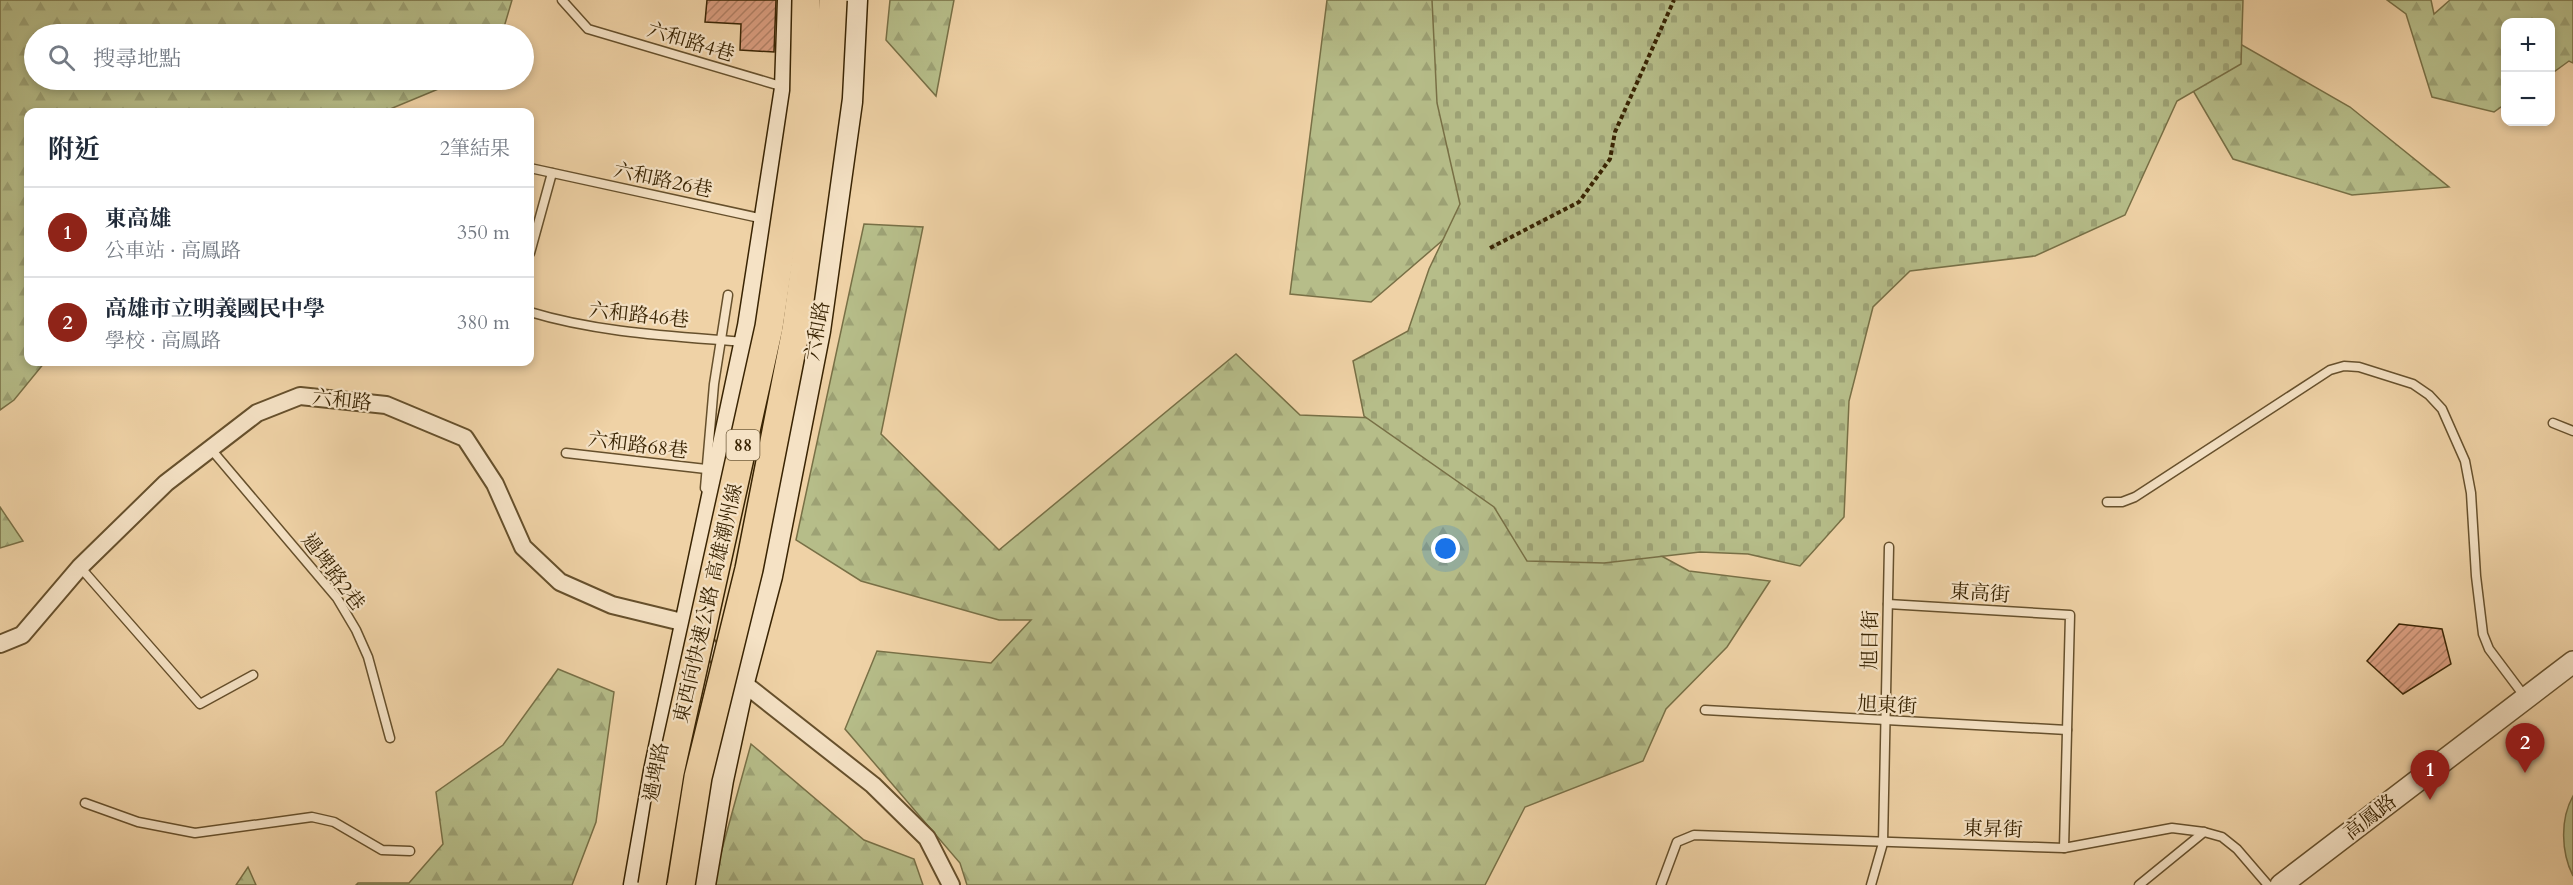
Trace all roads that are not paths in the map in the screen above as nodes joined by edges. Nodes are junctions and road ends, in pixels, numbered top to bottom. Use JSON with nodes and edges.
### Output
{"nodes":[{"id":1,"x":562,"y":0,"type":"edge"},
{"id":2,"x":790,"y":0,"type":"edge"},
{"id":3,"x":806,"y":0,"type":"edge"},
{"id":4,"x":833,"y":0,"type":"edge"},
{"id":5,"x":855,"y":0,"type":"edge"},
{"id":6,"x":787,"y":88,"type":"junction"},
{"id":7,"x":534,"y":169,"type":"edge"},
{"id":8,"x":552,"y":173,"type":"junction"},
{"id":9,"x":767,"y":220,"type":"junction"},
{"id":10,"x":534,"y":238,"type":"edge"},
{"id":11,"x":728,"y":295,"type":"dead end"},
{"id":12,"x":534,"y":313,"type":"edge"},
{"id":13,"x":720,"y":340,"type":"junction"},
{"id":14,"x":747,"y":342,"type":"junction"},
{"id":15,"x":2553,"y":423,"type":"dead end"},
{"id":16,"x":2573,"y":431,"type":"edge"},
{"id":17,"x":210,"y":448,"type":"junction"},
{"id":18,"x":567,"y":453,"type":"dead end"},
{"id":19,"x":706,"y":469,"type":"junction"},
{"id":20,"x":2107,"y":502,"type":"dead end"},
{"id":21,"x":709,"y":526,"type":"junction"},
{"id":22,"x":1889,"y":547,"type":"dead end"},
{"id":23,"x":80,"y":567,"type":"junction"},
{"id":24,"x":1888,"y":604,"type":"junction"},
{"id":25,"x":686,"y":623,"type":"junction"},
{"id":26,"x":0,"y":644,"type":"edge"},
{"id":27,"x":2573,"y":662,"type":"edge"},
{"id":28,"x":254,"y":675,"type":"dead end"},
{"id":29,"x":742,"y":682,"type":"junction"},
{"id":30,"x":2525,"y":697,"type":"junction"},
{"id":31,"x":1706,"y":710,"type":"dead end"},
{"id":32,"x":1885,"y":721,"type":"junction"},
{"id":33,"x":2067,"y":730,"type":"junction"},
{"id":34,"x":390,"y":738,"type":"dead end"},
{"id":35,"x":85,"y":803,"type":"dead end"},
{"id":36,"x":2204,"y":832,"type":"junction"},
{"id":37,"x":1883,"y":843,"type":"junction"},
{"id":38,"x":2064,"y":848,"type":"junction"},
{"id":39,"x":410,"y":851,"type":"dead end"},
{"id":40,"x":636,"y":885,"type":"edge"},
{"id":41,"x":652,"y":885,"type":"edge"},
{"id":42,"x":681,"y":885,"type":"edge"},
{"id":43,"x":704,"y":885,"type":"edge"},
{"id":44,"x":951,"y":885,"type":"edge"},
{"id":45,"x":1661,"y":885,"type":"edge"},
{"id":46,"x":1871,"y":885,"type":"edge"},
{"id":47,"x":2139,"y":885,"type":"edge"},
{"id":48,"x":2268,"y":885,"type":"edge"},
{"id":49,"x":2281,"y":885,"type":"edge"}],
"edges":[{"from":1,"to":6,"type":"lane","name":"六和路4巷"},
{"from":2,"to":6,"type":"main road"},
{"from":3,"to":41,"type":"highway","name":"東西向快速公路 高雄潮州線","number":"88","bridge":true},
{"from":4,"to":42,"type":"highway","name":"東西向快速公路 高雄潮州線","number":"88","bridge":true},
{"from":5,"to":29,"type":"main road","name":"六和路"},
{"from":6,"to":9,"type":"main road"},
{"from":7,"to":8,"type":"lane","name":"六和路26巷"},
{"from":8,"to":9,"type":"lane","name":"六和路26巷"},
{"from":8,"to":10,"type":"lane"},
{"from":9,"to":14,"type":"main road"},
{"from":11,"to":13,"type":"lane"},
{"from":12,"to":13,"type":"lane","name":"六和路46巷"},
{"from":13,"to":14,"type":"lane","name":"六和路46巷"},
{"from":13,"to":19,"type":"lane"},
{"from":14,"to":21,"type":"main road"},
{"from":15,"to":16,"type":"lane"},
{"from":17,"to":23,"type":"street","name":"六和路"},
{"from":17,"to":25,"type":"street","name":"六和路"},
{"from":17,"to":34,"type":"lane","name":"過埤路2巷"},
{"from":18,"to":19,"type":"lane","name":"六和路68巷"},
{"from":19,"to":21,"type":"lane"},
{"from":20,"to":30,"type":"lane"},
{"from":21,"to":25,"type":"main road"},
{"from":22,"to":24,"type":"lane","name":"旭日街"},
{"from":23,"to":26,"type":"street","name":"六和路"},
{"from":23,"to":28,"type":"lane"},
{"from":24,"to":32,"type":"lane","name":"旭日街"},
{"from":24,"to":33,"type":"lane","name":"東高街"},
{"from":25,"to":29,"type":"street"},
{"from":25,"to":40,"type":"main road","name":"過埤路"},
{"from":27,"to":30,"type":"street","name":"高鳳路"},
{"from":29,"to":43,"type":"main road"},
{"from":29,"to":44,"type":"street"},
{"from":30,"to":49,"type":"street","name":"高鳳路"},
{"from":31,"to":32,"type":"lane","name":"旭東街"},
{"from":32,"to":33,"type":"lane","name":"旭東街"},
{"from":32,"to":37,"type":"lane","name":"旭日街"},
{"from":33,"to":38,"type":"lane"},
{"from":35,"to":39,"type":"lane"},
{"from":36,"to":38,"type":"lane","name":"東昇街"},
{"from":36,"to":47,"type":"lane"},
{"from":36,"to":48,"type":"lane","name":"東昇街"},
{"from":37,"to":38,"type":"lane","name":"東昇街"},
{"from":37,"to":45,"type":"lane","name":"東昇街"},
{"from":37,"to":46,"type":"lane","name":"旭日街"}]}
